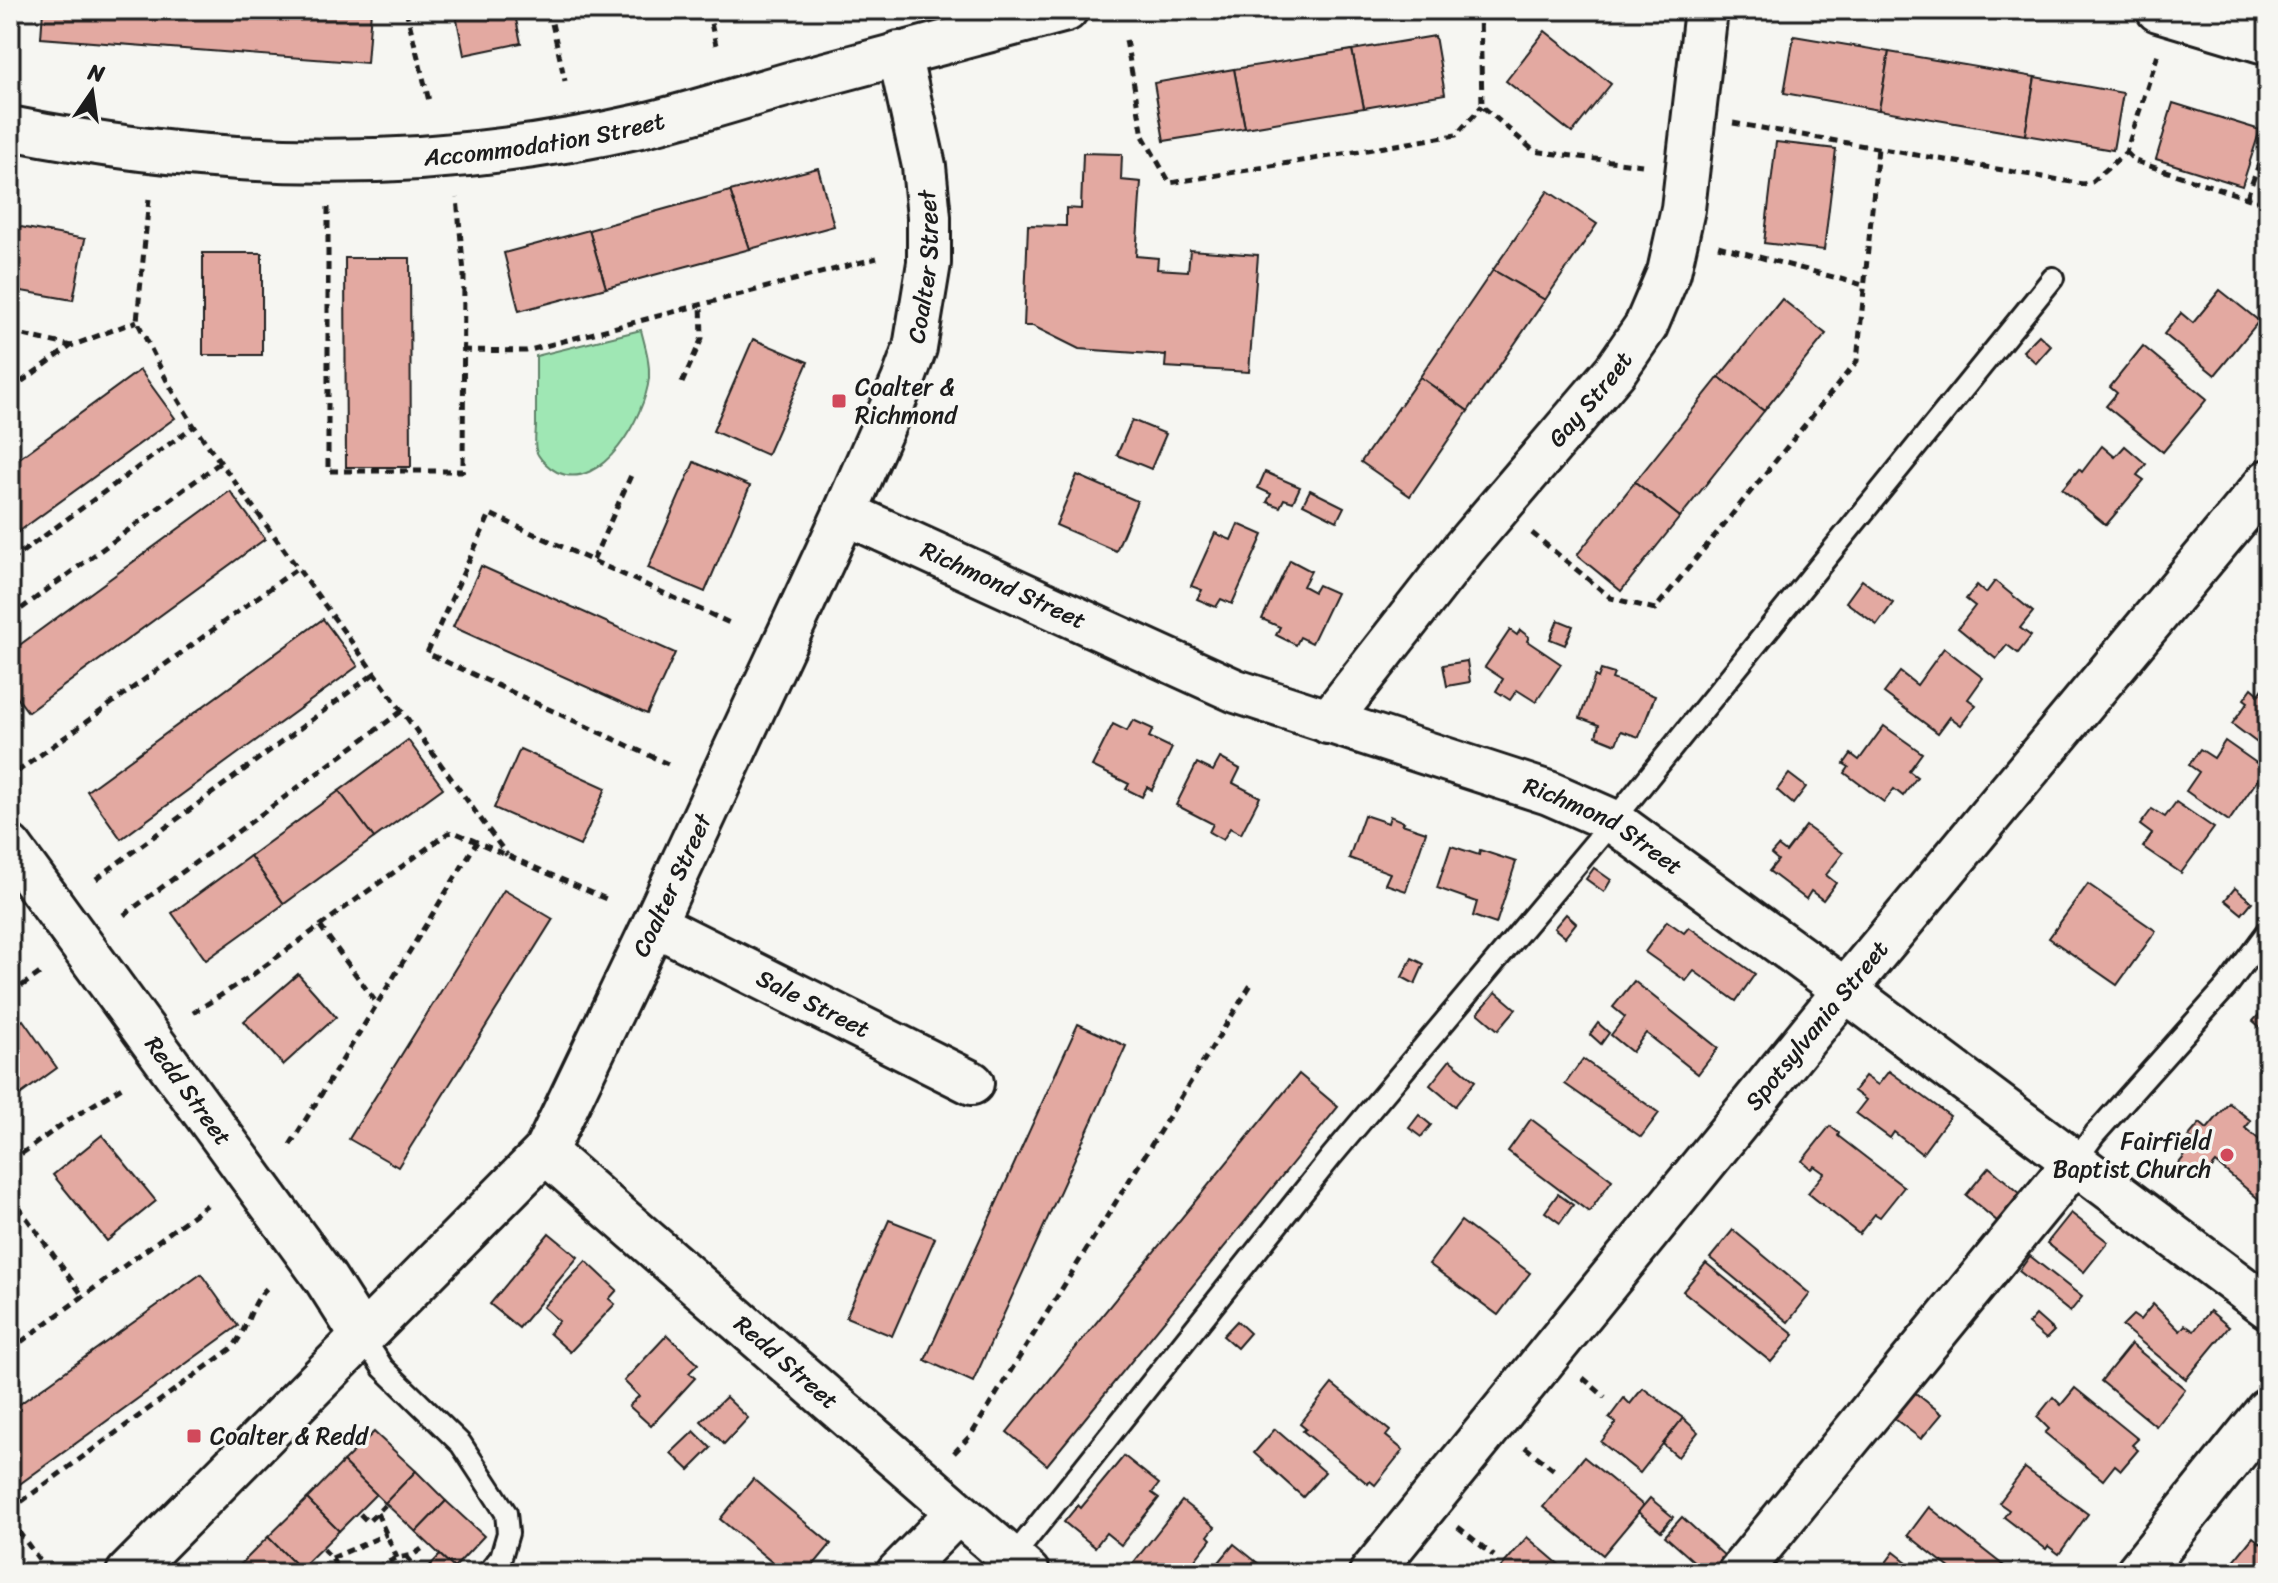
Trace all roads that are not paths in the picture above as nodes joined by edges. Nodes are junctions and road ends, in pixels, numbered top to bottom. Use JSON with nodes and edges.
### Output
{"nodes":[{"id":1,"x":1066,"y":10,"type":"edge"},
{"id":2,"x":1706,"y":10,"type":"edge"},
{"id":3,"x":2158,"y":10,"type":"edge"},
{"id":4,"x":2268,"y":43,"type":"edge"},
{"id":5,"x":899,"y":53,"type":"junction"},
{"id":6,"x":10,"y":128,"type":"edge"},
{"id":7,"x":2053,"y":278,"type":"dead end"},
{"id":8,"x":2268,"y":481,"type":"edge"},
{"id":9,"x":845,"y":513,"type":"junction"},
{"id":10,"x":1328,"y":722,"type":"junction"},
{"id":11,"x":1613,"y":821,"type":"junction"},
{"id":12,"x":10,"y":847,"type":"edge"},
{"id":13,"x":654,"y":924,"type":"junction"},
{"id":14,"x":2268,"y":931,"type":"edge"},
{"id":15,"x":1845,"y":990,"type":"junction"},
{"id":16,"x":972,"y":1083,"type":"dead end"},
{"id":17,"x":545,"y":1152,"type":"junction"},
{"id":18,"x":2074,"y":1163,"type":"junction"},
{"id":19,"x":2268,"y":1307,"type":"edge"},
{"id":20,"x":362,"y":1336,"type":"junction"},
{"id":21,"x":2268,"y":1411,"type":"edge"},
{"id":22,"x":957,"y":1513,"type":"junction"},
{"id":23,"x":1020,"y":1566,"type":"edge"},
{"id":24,"x":128,"y":1573,"type":"edge"},
{"id":25,"x":488,"y":1573,"type":"edge"},
{"id":26,"x":898,"y":1573,"type":"edge"},
{"id":27,"x":1371,"y":1573,"type":"edge"},
{"id":28,"x":1739,"y":1573,"type":"edge"},
{"id":29,"x":2138,"y":1573,"type":"edge"}],
"edges":[{"from":1,"to":5,"type":"street","name":"Accommodation Street"},
{"from":2,"to":10,"type":"street","name":"Gay Street"},
{"from":3,"to":4,"type":"street"},
{"from":5,"to":6,"type":"street","name":"Accommodation Street"},
{"from":5,"to":9,"type":"street","name":"Coalter Street"},
{"from":7,"to":11,"type":"lane"},
{"from":8,"to":15,"type":"street","name":"Spotsylvania Street"},
{"from":9,"to":10,"type":"street","name":"Richmond Street"},
{"from":9,"to":13,"type":"street","name":"Coalter Street"},
{"from":10,"to":11,"type":"street","name":"Richmond Street"},
{"from":11,"to":15,"type":"street","name":"Richmond Street"},
{"from":11,"to":23,"type":"lane"},
{"from":12,"to":20,"type":"street","name":"Redd Street"},
{"from":13,"to":16,"type":"street","name":"Sale Street"},
{"from":13,"to":17,"type":"street","name":"Coalter Street"},
{"from":14,"to":18,"type":"lane"},
{"from":15,"to":18,"type":"street","name":"Richmond Street"},
{"from":15,"to":27,"type":"street","name":"Spotsylvania Street"},
{"from":17,"to":20,"type":"street","name":"Coalter Street"},
{"from":17,"to":22,"type":"street","name":"Redd Street"},
{"from":18,"to":19,"type":"street","name":"Richmond Street"},
{"from":18,"to":28,"type":"street"},
{"from":20,"to":24,"type":"street","name":"Coalter Street"},
{"from":20,"to":25,"type":"lane"},
{"from":21,"to":29,"type":"main road"},
{"from":22,"to":23,"type":"street","name":"Redd Street"},
{"from":22,"to":26,"type":"street"}]}
